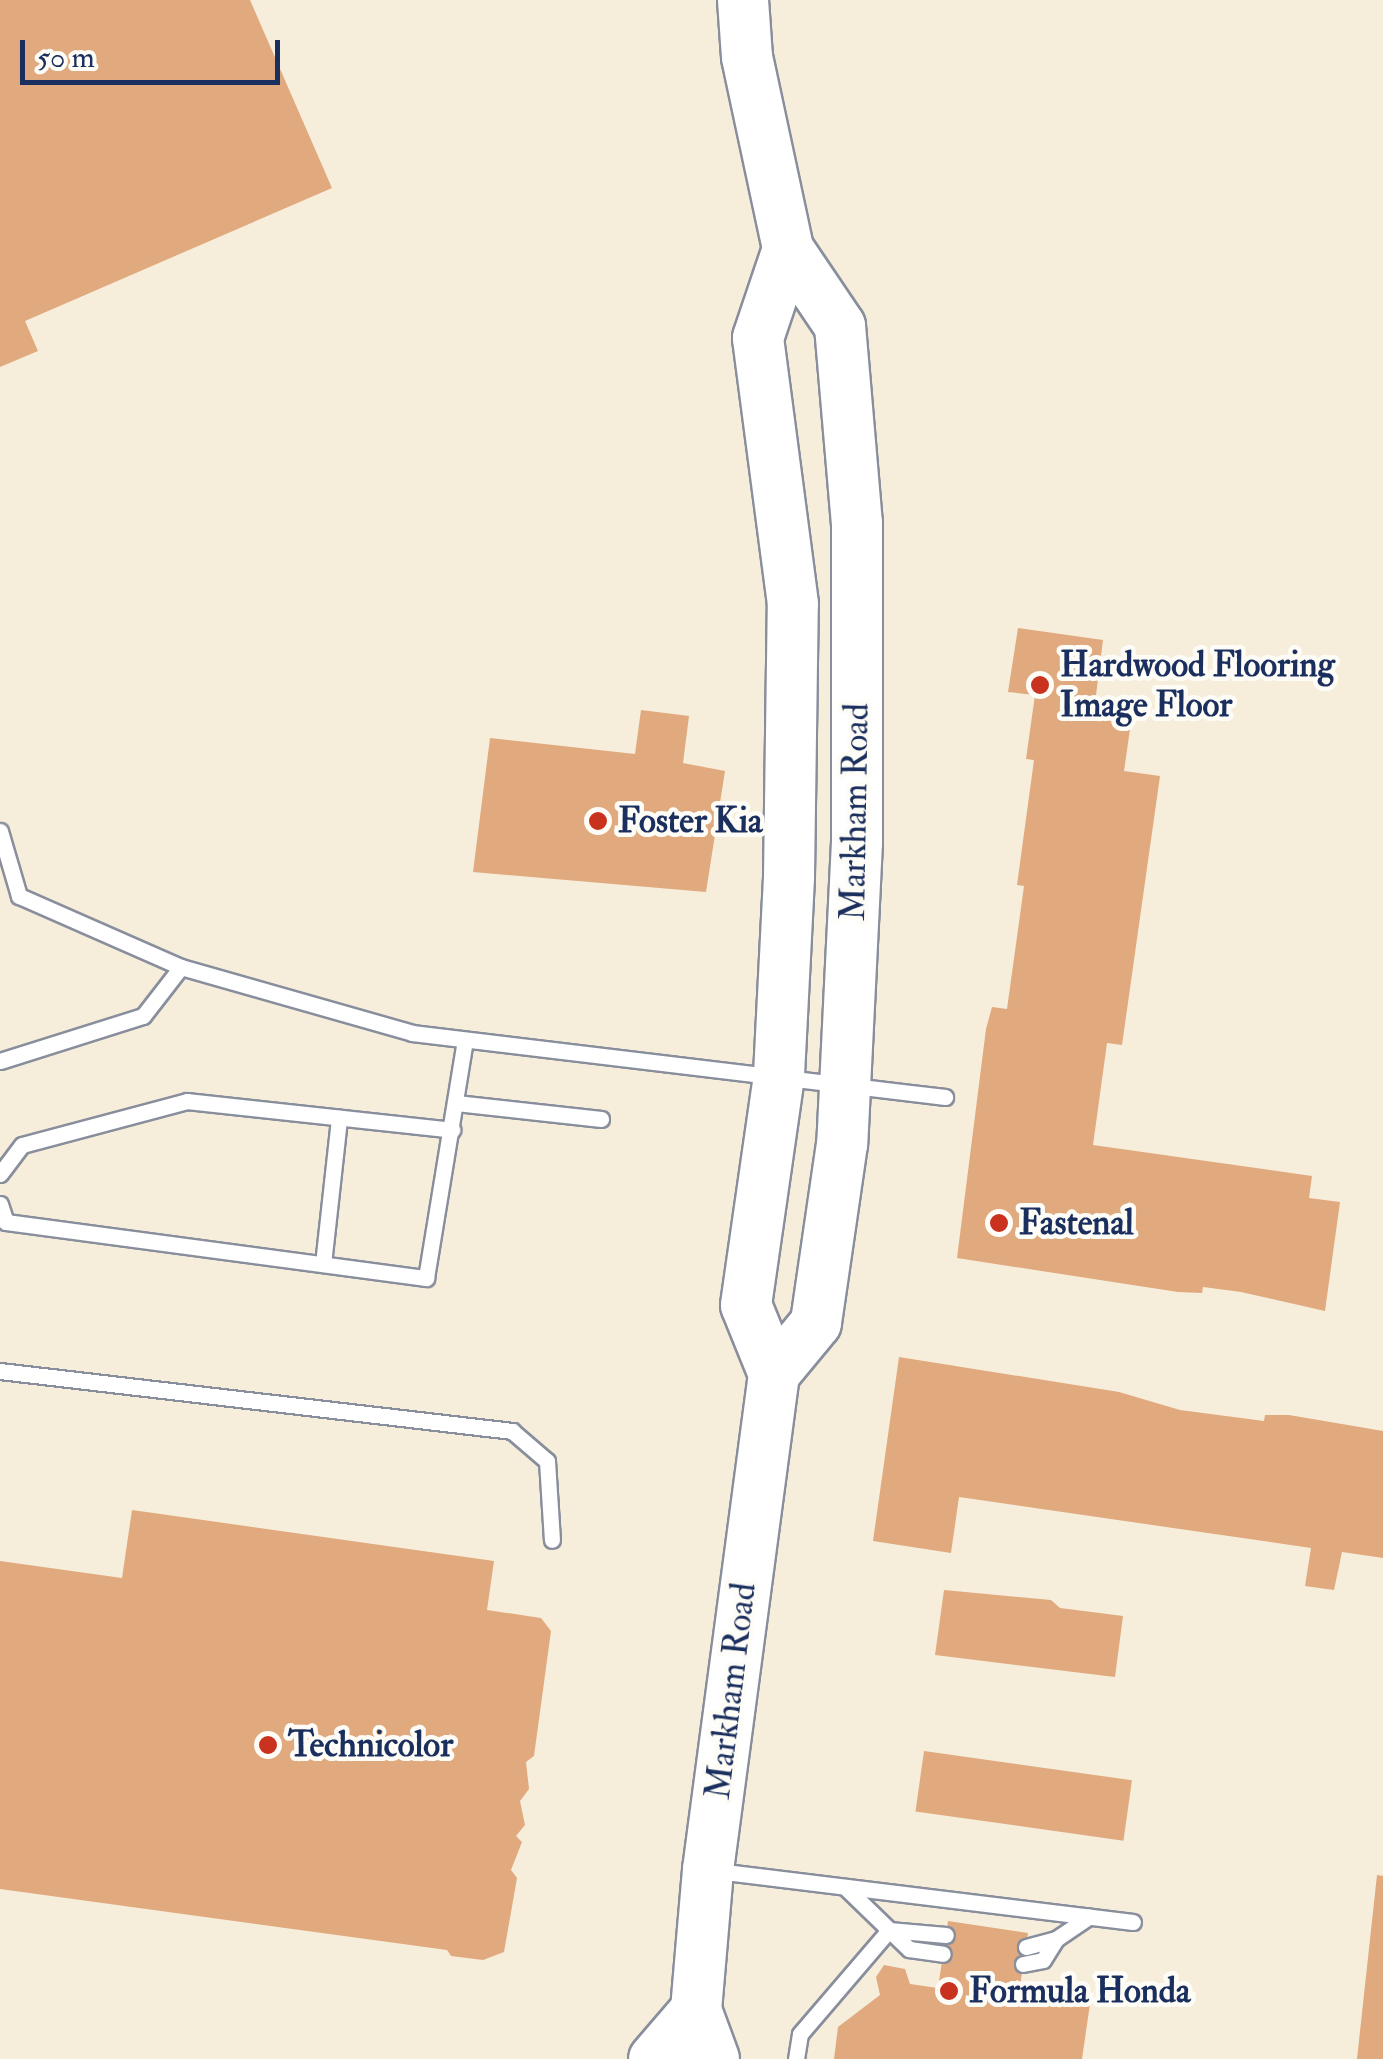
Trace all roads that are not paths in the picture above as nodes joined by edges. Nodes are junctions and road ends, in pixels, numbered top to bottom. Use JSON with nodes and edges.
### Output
{"nodes":[{"id":1,"x":711,"y":0,"type":"edge"},
{"id":2,"x":743,"y":0,"type":"edge"},
{"id":3,"x":747,"y":57,"type":"junction"},
{"id":4,"x":788,"y":249,"type":"junction"},
{"id":5,"x":0,"y":831,"type":"edge"},
{"id":6,"x":181,"y":968,"type":"junction"},
{"id":7,"x":465,"y":1040,"type":"junction"},
{"id":8,"x":0,"y":1061,"type":"edge"},
{"id":9,"x":779,"y":1074,"type":"junction"},
{"id":10,"x":848,"y":1080,"type":"junction"},
{"id":11,"x":945,"y":1096,"type":"dead end"},
{"id":12,"x":456,"y":1103,"type":"junction"},
{"id":13,"x":339,"y":1118,"type":"junction"},
{"id":14,"x":601,"y":1119,"type":"dead end"},
{"id":15,"x":452,"y":1130,"type":"junction"},
{"id":16,"x":0,"y":1174,"type":"edge"},
{"id":17,"x":0,"y":1204,"type":"edge"},
{"id":18,"x":323,"y":1264,"type":"junction"},
{"id":19,"x":0,"y":1371,"type":"edge"},
{"id":20,"x":774,"y":1374,"type":"junction"},
{"id":21,"x":552,"y":1540,"type":"dead end"},
{"id":22,"x":708,"y":1870,"type":"junction"},
{"id":23,"x":846,"y":1888,"type":"junction"},
{"id":24,"x":1088,"y":1917,"type":"junction"},
{"id":25,"x":1133,"y":1922,"type":"dead end"},
{"id":26,"x":889,"y":1930,"type":"junction"},
{"id":27,"x":946,"y":1936,"type":"dead end"},
{"id":28,"x":944,"y":1954,"type":"dead end"},
{"id":29,"x":1024,"y":1955,"type":"dead end"},
{"id":30,"x":696,"y":2010,"type":"junction"},
{"id":31,"x":654,"y":2059,"type":"edge"},
{"id":32,"x":714,"y":2059,"type":"edge"},
{"id":33,"x":796,"y":2059,"type":"edge"}],
"edges":[{"from":1,"to":3,"type":"main road","name":"Markham Road"},
{"from":2,"to":3,"type":"main road","name":"Markham Road"},
{"from":3,"to":4,"type":"main road","name":"Markham Road"},
{"from":4,"to":9,"type":"main road","name":"Markham Road"},
{"from":4,"to":10,"type":"main road","name":"Markham Road"},
{"from":5,"to":6,"type":"lane"},
{"from":6,"to":7,"type":"lane"},
{"from":6,"to":8,"type":"lane"},
{"from":7,"to":9,"type":"lane"},
{"from":7,"to":12,"type":"lane"},
{"from":9,"to":10,"type":"lane"},
{"from":9,"to":20,"type":"main road","name":"Markham Road"},
{"from":10,"to":11,"type":"lane"},
{"from":10,"to":20,"type":"main road","name":"Markham Road"},
{"from":12,"to":14,"type":"lane"},
{"from":12,"to":15,"type":"lane"},
{"from":13,"to":15,"type":"lane"},
{"from":13,"to":16,"type":"lane"},
{"from":13,"to":18,"type":"lane"},
{"from":15,"to":18,"type":"lane"},
{"from":17,"to":18,"type":"lane"},
{"from":19,"to":21,"type":"lane"},
{"from":20,"to":22,"type":"main road","name":"Markham Road"},
{"from":22,"to":23,"type":"lane"},
{"from":22,"to":30,"type":"main road","name":"Markham Road"},
{"from":23,"to":24,"type":"lane"},
{"from":23,"to":26,"type":"lane"},
{"from":24,"to":25,"type":"lane"},
{"from":24,"to":29,"type":"lane"},
{"from":26,"to":27,"type":"lane"},
{"from":26,"to":28,"type":"lane"},
{"from":26,"to":33,"type":"lane"},
{"from":30,"to":31,"type":"main road"},
{"from":30,"to":32,"type":"main road","name":"Markham Road"}]}
